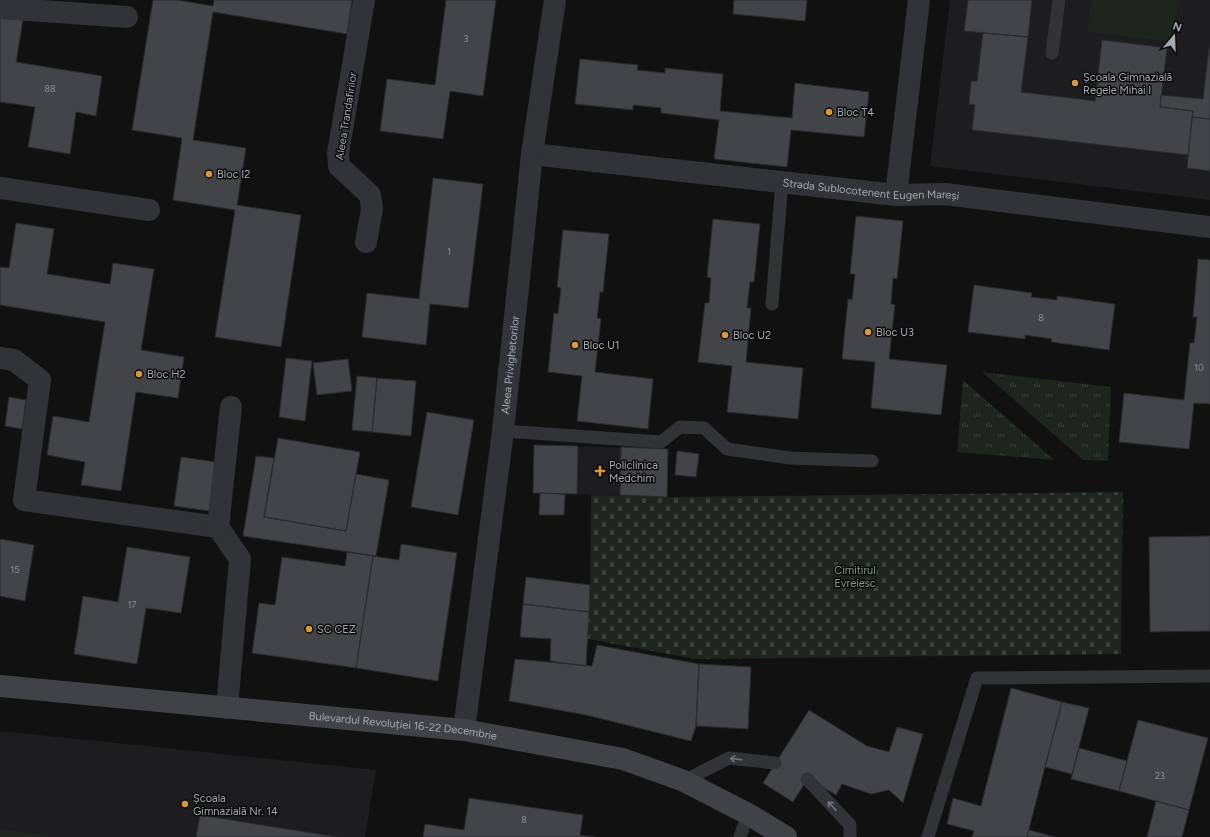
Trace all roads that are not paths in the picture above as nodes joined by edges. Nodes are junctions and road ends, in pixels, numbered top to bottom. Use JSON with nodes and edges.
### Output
{"nodes":[{"id":1,"x":364,"y":0,"type":"edge"},
{"id":2,"x":555,"y":0,"type":"edge"},
{"id":3,"x":919,"y":0,"type":"edge"},
{"id":4,"x":1059,"y":0,"type":"edge"},
{"id":5,"x":0,"y":8,"type":"edge"},
{"id":6,"x":127,"y":17,"type":"dead end"},
{"id":7,"x":1052,"y":53,"type":"dead end"},
{"id":8,"x":532,"y":154,"type":"junction"},
{"id":9,"x":782,"y":182,"type":"junction"},
{"id":10,"x":0,"y":188,"type":"edge"},
{"id":11,"x":896,"y":195,"type":"junction"},
{"id":12,"x":149,"y":210,"type":"dead end"},
{"id":13,"x":1210,"y":227,"type":"edge"},
{"id":14,"x":366,"y":242,"type":"dead end"},
{"id":15,"x":772,"y":304,"type":"dead end"},
{"id":16,"x":0,"y":358,"type":"edge"},
{"id":17,"x":231,"y":407,"type":"dead end"},
{"id":18,"x":503,"y":431,"type":"junction"},
{"id":19,"x":872,"y":461,"type":"dead end"},
{"id":20,"x":218,"y":527,"type":"junction"},
{"id":21,"x":1210,"y":676,"type":"edge"},
{"id":22,"x":0,"y":686,"type":"edge"},
{"id":23,"x":226,"y":708,"type":"junction"},
{"id":24,"x":464,"y":730,"type":"junction"},
{"id":25,"x":775,"y":763,"type":"dead end"},
{"id":26,"x":807,"y":779,"type":"dead end"},
{"id":27,"x":684,"y":781,"type":"junction"},
{"id":28,"x":748,"y":814,"type":"junction"},
{"id":29,"x":740,"y":837,"type":"edge"},
{"id":30,"x":786,"y":837,"type":"edge"},
{"id":31,"x":850,"y":837,"type":"edge"},
{"id":32,"x":928,"y":837,"type":"edge"}],
"edges":[{"from":1,"to":14,"type":"street","name":"Aleea Trandafirilor"},
{"from":2,"to":8,"type":"street","name":"Aleea Privighetorilor"},
{"from":3,"to":11,"type":"street"},
{"from":4,"to":7,"type":"lane"},
{"from":5,"to":6,"type":"street"},
{"from":8,"to":9,"type":"street","name":"Strada Sublocotenent Eugen Mareși"},
{"from":8,"to":18,"type":"street","name":"Aleea Privighetorilor"},
{"from":9,"to":11,"type":"street","name":"Strada Sublocotenent Eugen Mareși"},
{"from":9,"to":15,"type":"lane"},
{"from":10,"to":12,"type":"street"},
{"from":11,"to":13,"type":"street","name":"Strada Sublocotenent Eugen Mareși"},
{"from":16,"to":20,"type":"street"},
{"from":17,"to":20,"type":"street"},
{"from":18,"to":19,"type":"lane"},
{"from":18,"to":24,"type":"street","name":"Aleea Privighetorilor"},
{"from":20,"to":23,"type":"street"},
{"from":21,"to":32,"type":"lane"},
{"from":22,"to":23,"type":"street","name":"Bulevardul Revoluției 16-22 Decembrie"},
{"from":23,"to":24,"type":"street","name":"Bulevardul Revoluției 16-22 Decembrie"},
{"from":24,"to":27,"type":"street","name":"Bulevardul Revoluției 16-22 Decembrie"},
{"from":25,"to":27,"type":"lane","one_way":true},
{"from":31,"to":26,"type":"lane","one_way":true},
{"from":27,"to":28,"type":"street","name":"Bulevardul Revoluției 16-22 Decembrie"},
{"from":28,"to":29,"type":"lane"},
{"from":28,"to":30,"type":"street","name":"Bulevardul Revoluției 16-22 Decembrie"}]}
